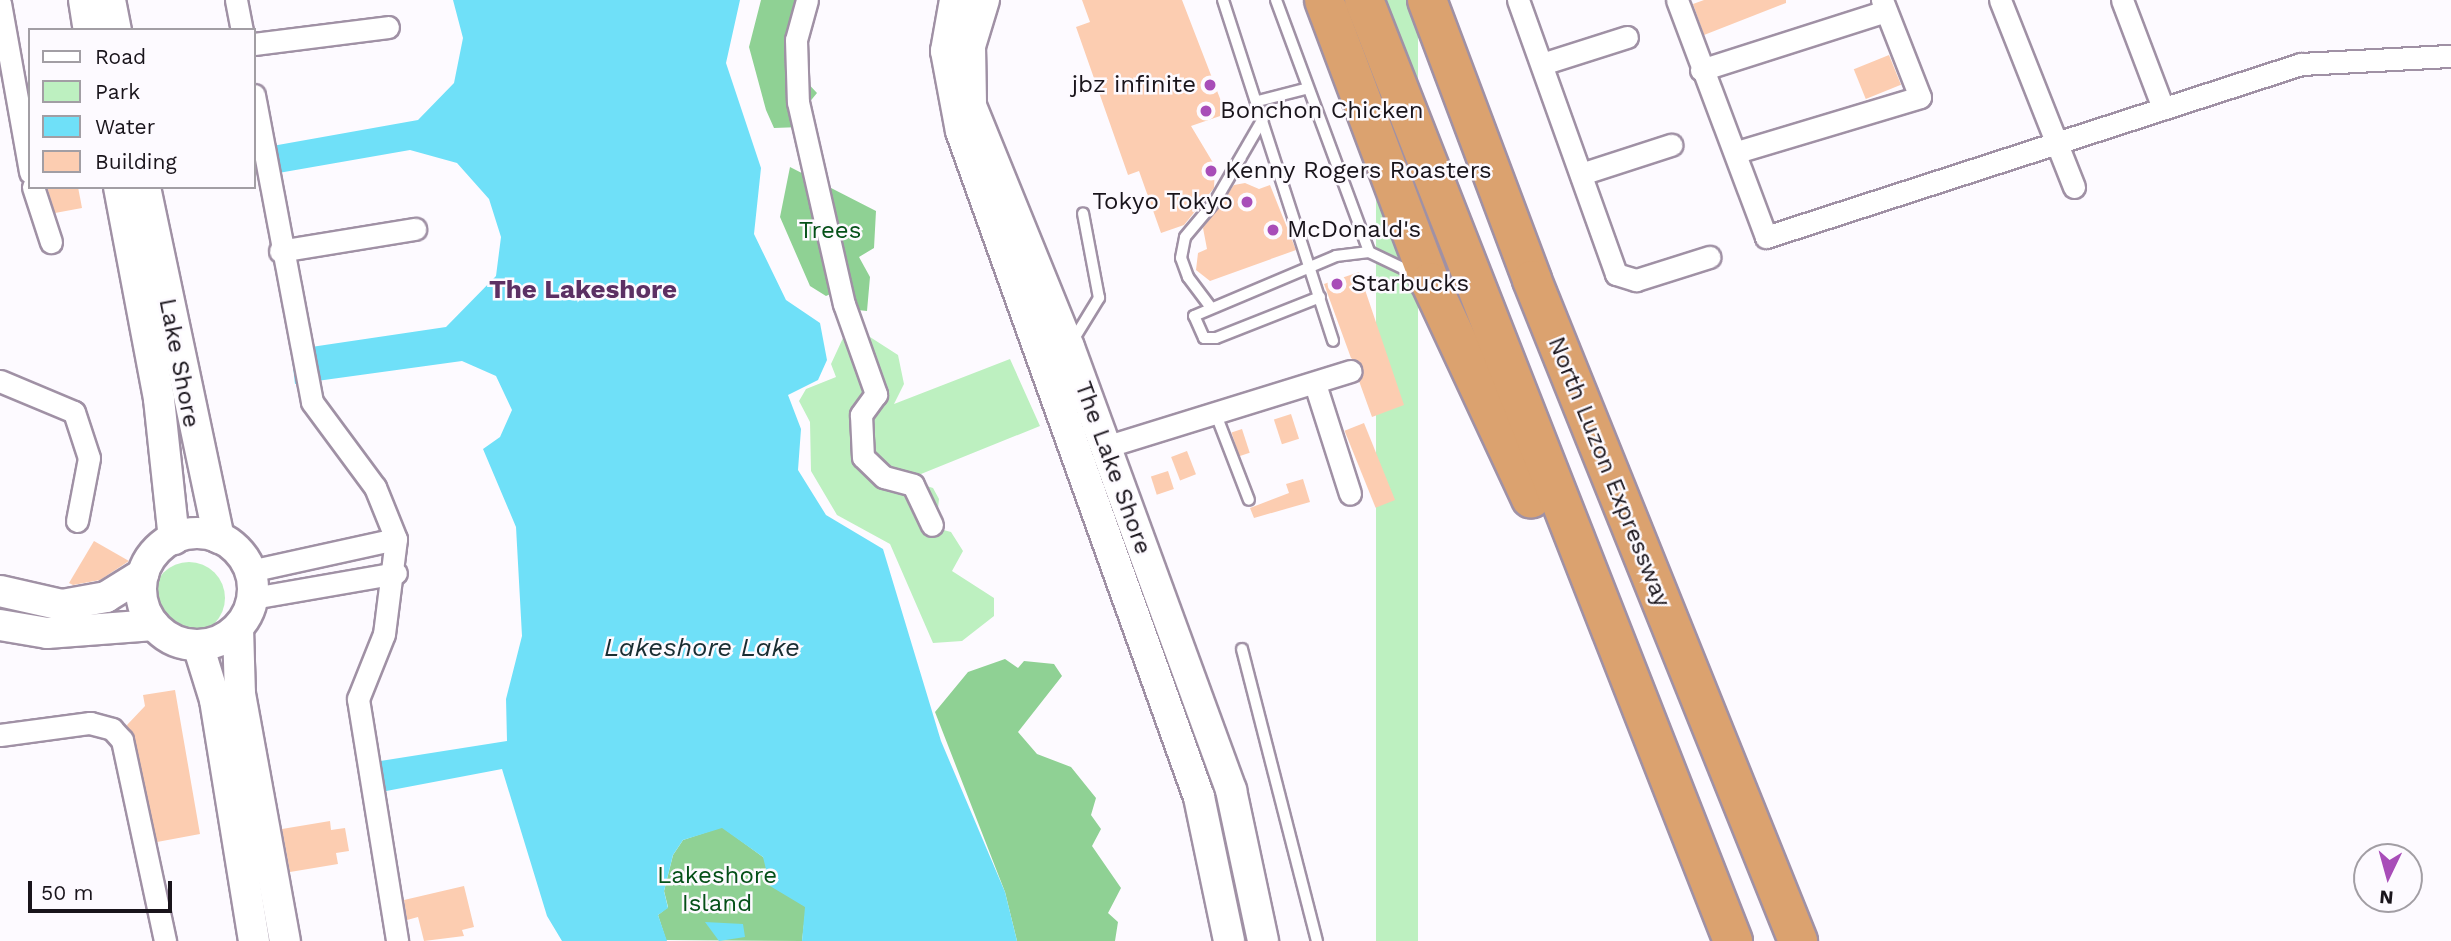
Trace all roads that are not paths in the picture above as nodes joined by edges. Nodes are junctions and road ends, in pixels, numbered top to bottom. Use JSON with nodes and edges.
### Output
{"nodes":[{"id":1,"x":83,"y":0,"type":"edge"},
{"id":2,"x":110,"y":0,"type":"edge"},
{"id":3,"x":236,"y":0,"type":"edge"},
{"id":4,"x":807,"y":0,"type":"edge"},
{"id":5,"x":955,"y":0,"type":"edge"},
{"id":6,"x":984,"y":0,"type":"edge"},
{"id":7,"x":1223,"y":0,"type":"edge"},
{"id":8,"x":1276,"y":0,"type":"edge"},
{"id":9,"x":1324,"y":0,"type":"edge"},
{"id":10,"x":1364,"y":0,"type":"edge"},
{"id":11,"x":1427,"y":0,"type":"edge"},
{"id":12,"x":1517,"y":0,"type":"edge"},
{"id":13,"x":1677,"y":0,"type":"edge"},
{"id":14,"x":2000,"y":0,"type":"edge"},
{"id":15,"x":2122,"y":0,"type":"edge"},
{"id":16,"x":0,"y":3,"type":"edge"},
{"id":17,"x":1884,"y":6,"type":"edge"},
{"id":18,"x":388,"y":27,"type":"dead end"},
{"id":19,"x":89,"y":28,"type":"edge"},
{"id":20,"x":116,"y":28,"type":"edge"},
{"id":21,"x":242,"y":28,"type":"edge"},
{"id":22,"x":1627,"y":37,"type":"dead end"},
{"id":23,"x":256,"y":44,"type":"edge"},
{"id":24,"x":2451,"y":56,"type":"edge"},
{"id":25,"x":1542,"y":64,"type":"junction"},
{"id":26,"x":1701,"y":70,"type":"junction"},
{"id":27,"x":1306,"y":89,"type":"junction"},
{"id":28,"x":1258,"y":102,"type":"junction"},
{"id":29,"x":256,"y":107,"type":"edge"},
{"id":30,"x":2163,"y":108,"type":"junction"},
{"id":31,"x":1263,"y":119,"type":"junction"},
{"id":32,"x":2057,"y":141,"type":"junction"},
{"id":33,"x":1671,"y":145,"type":"dead end"},
{"id":34,"x":1737,"y":152,"type":"junction"},
{"id":35,"x":28,"y":161,"type":"edge"},
{"id":36,"x":1581,"y":174,"type":"junction"},
{"id":37,"x":2074,"y":187,"type":"dead end"},
{"id":38,"x":34,"y":189,"type":"edge"},
{"id":39,"x":119,"y":189,"type":"edge"},
{"id":40,"x":145,"y":189,"type":"edge"},
{"id":41,"x":1083,"y":213,"type":"dead end"},
{"id":42,"x":415,"y":229,"type":"dead end"},
{"id":43,"x":51,"y":243,"type":"dead end"},
{"id":44,"x":280,"y":251,"type":"junction"},
{"id":45,"x":1368,"y":252,"type":"junction"},
{"id":46,"x":1709,"y":257,"type":"dead end"},
{"id":47,"x":1310,"y":270,"type":"junction"},
{"id":48,"x":1430,"y":282,"type":"junction"},
{"id":49,"x":1320,"y":297,"type":"junction"},
{"id":50,"x":1209,"y":305,"type":"junction"},
{"id":51,"x":1333,"y":341,"type":"dead end"},
{"id":52,"x":1065,"y":363,"type":"junction"},
{"id":53,"x":1351,"y":371,"type":"dead end"},
{"id":54,"x":0,"y":381,"type":"edge"},
{"id":55,"x":1315,"y":384,"type":"junction"},
{"id":56,"x":1215,"y":412,"type":"junction"},
{"id":57,"x":1105,"y":447,"type":"junction"},
{"id":58,"x":1350,"y":494,"type":"dead end"},
{"id":59,"x":1249,"y":500,"type":"dead end"},
{"id":60,"x":77,"y":521,"type":"dead end"},
{"id":61,"x":932,"y":525,"type":"dead end"},
{"id":62,"x":219,"y":538,"type":"junction"},
{"id":63,"x":174,"y":539,"type":"junction"},
{"id":64,"x":396,"y":539,"type":"junction"},
{"id":65,"x":285,"y":565,"type":"junction"},
{"id":66,"x":396,"y":573,"type":"junction"},
{"id":67,"x":144,"y":574,"type":"junction"},
{"id":68,"x":252,"y":584,"type":"junction"},
{"id":69,"x":292,"y":590,"type":"junction"},
{"id":70,"x":0,"y":591,"type":"edge"},
{"id":71,"x":1600,"y":606,"type":"junction"},
{"id":72,"x":0,"y":625,"type":"edge"},
{"id":73,"x":154,"y":625,"type":"junction"},
{"id":74,"x":238,"y":628,"type":"junction"},
{"id":75,"x":198,"y":645,"type":"junction"},
{"id":76,"x":1242,"y":649,"type":"dead end"},
{"id":77,"x":0,"y":735,"type":"edge"},
{"id":78,"x":165,"y":941,"type":"edge"},
{"id":79,"x":254,"y":941,"type":"edge"},
{"id":80,"x":285,"y":941,"type":"edge"},
{"id":81,"x":397,"y":941,"type":"edge"},
{"id":82,"x":1229,"y":941,"type":"edge"},
{"id":83,"x":1263,"y":941,"type":"edge"},
{"id":84,"x":1317,"y":941,"type":"edge"},
{"id":85,"x":1733,"y":941,"type":"edge"},
{"id":86,"x":1797,"y":941,"type":"edge"}],
"edges":[{"from":1,"to":19,"type":"street"},
{"from":2,"to":20,"type":"street"},
{"from":3,"to":21,"type":"street"},
{"from":4,"to":61,"type":"street"},
{"from":5,"to":52,"type":"street","name":"The Lake Shore"},
{"from":6,"to":52,"type":"street","name":"The Lake Shore"},
{"from":7,"to":28,"type":"lane"},
{"from":8,"to":27,"type":"lane"},
{"from":9,"to":48,"type":"highway"},
{"from":10,"to":71,"type":"highway"},
{"from":11,"to":86,"type":"highway","name":"North Luzon Expressway"},
{"from":12,"to":25,"type":"street"},
{"from":13,"to":26,"type":"street"},
{"from":14,"to":32,"type":"street"},
{"from":15,"to":30,"type":"street"},
{"from":16,"to":35,"type":"street"},
{"from":17,"to":26,"type":"street"},
{"from":17,"to":34,"type":"street"},
{"from":18,"to":23,"type":"street"},
{"from":22,"to":25,"type":"street"},
{"from":24,"to":30,"type":"street"},
{"from":25,"to":36,"type":"street"},
{"from":26,"to":34,"type":"street"},
{"from":27,"to":28,"type":"lane"},
{"from":27,"to":45,"type":"lane"},
{"from":28,"to":31,"type":"lane"},
{"from":29,"to":44,"type":"street"},
{"from":30,"to":32,"type":"street"},
{"from":31,"to":47,"type":"lane"},
{"from":31,"to":50,"type":"lane"},
{"from":32,"to":34,"type":"street"},
{"from":32,"to":37,"type":"street"},
{"from":33,"to":36,"type":"street"},
{"from":36,"to":46,"type":"street"},
{"from":38,"to":43,"type":"street"},
{"from":39,"to":63,"type":"street","name":"Lake Shore"},
{"from":40,"to":62,"type":"street","name":"Lake Shore"},
{"from":41,"to":52,"type":"lane"},
{"from":42,"to":44,"type":"street"},
{"from":44,"to":64,"type":"street"},
{"from":45,"to":47,"type":"lane"},
{"from":45,"to":48,"type":"lane"},
{"from":47,"to":49,"type":"lane"},
{"from":47,"to":50,"type":"lane"},
{"from":48,"to":71,"type":"highway"},
{"from":49,"to":50,"type":"lane"},
{"from":49,"to":51,"type":"lane"},
{"from":52,"to":57,"type":"street","name":"The Lake Shore"},
{"from":52,"to":82,"type":"street","name":"The Lake Shore"},
{"from":53,"to":55,"type":"street"},
{"from":54,"to":60,"type":"street"},
{"from":55,"to":56,"type":"street"},
{"from":55,"to":58,"type":"street"},
{"from":56,"to":57,"type":"street"},
{"from":56,"to":59,"type":"lane"},
{"from":57,"to":83,"type":"street","name":"The Lake Shore"},
{"from":62,"to":63,"type":"street"},
{"from":62,"to":68,"type":"street"},
{"from":63,"to":67,"type":"street"},
{"from":64,"to":65,"type":"street"},
{"from":64,"to":66,"type":"street"},
{"from":65,"to":68,"type":"street"},
{"from":65,"to":69,"type":"street"},
{"from":66,"to":69,"type":"street"},
{"from":66,"to":81,"type":"street"},
{"from":67,"to":70,"type":"street"},
{"from":67,"to":73,"type":"street"},
{"from":68,"to":69,"type":"street"},
{"from":68,"to":74,"type":"street"},
{"from":71,"to":85,"type":"highway"},
{"from":72,"to":73,"type":"street"},
{"from":73,"to":75,"type":"street"},
{"from":74,"to":75,"type":"street"},
{"from":74,"to":80,"type":"street"},
{"from":75,"to":79,"type":"street"},
{"from":76,"to":84,"type":"lane"},
{"from":77,"to":78,"type":"street"}]}
